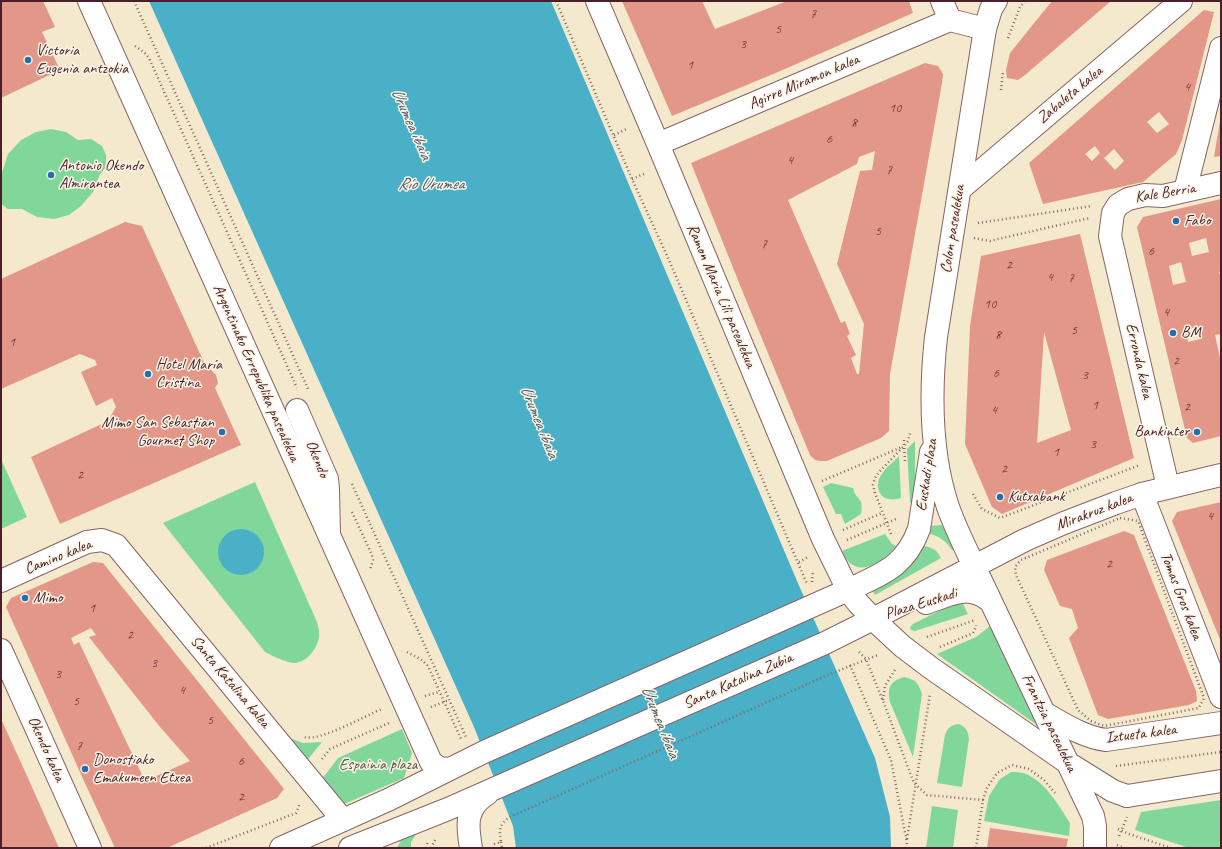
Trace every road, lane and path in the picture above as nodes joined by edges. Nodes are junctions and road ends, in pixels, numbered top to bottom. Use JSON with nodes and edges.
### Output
{"nodes":[{"id":1,"x":89,"y":1,"type":"edge"},
{"id":2,"x":134,"y":1,"type":"edge"},
{"id":3,"x":556,"y":1,"type":"edge"},
{"id":4,"x":597,"y":1,"type":"edge"},
{"id":5,"x":996,"y":1,"type":"edge"},
{"id":6,"x":1025,"y":1,"type":"edge"},
{"id":7,"x":1181,"y":1,"type":"edge"},
{"id":8,"x":946,"y":10,"type":"edge"},
{"id":9,"x":985,"y":29,"type":"junction"},
{"id":10,"x":1008,"y":40,"type":"dead end"},
{"id":11,"x":1221,"y":48,"type":"edge"},
{"id":12,"x":1003,"y":68,"type":"dead end"},
{"id":13,"x":1002,"y":90,"type":"dead end"},
{"id":14,"x":628,"y":129,"type":"dead end"},
{"id":15,"x":614,"y":135,"type":"junction"},
{"id":16,"x":658,"y":144,"type":"junction"},
{"id":17,"x":647,"y":173,"type":"dead end"},
{"id":18,"x":632,"y":179,"type":"junction"},
{"id":19,"x":1221,"y":183,"type":"edge"},
{"id":20,"x":960,"y":189,"type":"junction"},
{"id":21,"x":1185,"y":191,"type":"junction"},
{"id":22,"x":1113,"y":213,"type":"junction"},
{"id":23,"x":978,"y":223,"type":"dead end"},
{"id":24,"x":310,"y":393,"type":"dead end"},
{"id":25,"x":297,"y":410,"type":"dead end"},
{"id":26,"x":934,"y":431,"type":"junction"},
{"id":27,"x":904,"y":446,"type":"dead end"},
{"id":28,"x":1161,"y":457,"type":"junction"},
{"id":29,"x":1221,"y":475,"type":"edge"},
{"id":30,"x":349,"y":480,"type":"dead end"},
{"id":31,"x":820,"y":482,"type":"dead end"},
{"id":32,"x":1168,"y":487,"type":"junction"},
{"id":33,"x":973,"y":494,"type":"dead end"},
{"id":34,"x":1142,"y":494,"type":"junction"},
{"id":35,"x":882,"y":514,"type":"dead end"},
{"id":36,"x":899,"y":517,"type":"dead end"},
{"id":37,"x":329,"y":534,"type":"junction"},
{"id":38,"x":833,"y":540,"type":"junction"},
{"id":39,"x":116,"y":545,"type":"joint"},
{"id":40,"x":974,"y":566,"type":"junction"},
{"id":41,"x":1,"y":581,"type":"edge"},
{"id":42,"x":848,"y":590,"type":"junction"},
{"id":43,"x":805,"y":598,"type":"junction"},
{"id":44,"x":990,"y":601,"type":"junction"},
{"id":45,"x":873,"y":619,"type":"junction"},
{"id":46,"x":825,"y":643,"type":"joint"},
{"id":47,"x":1,"y":650,"type":"edge"},
{"id":48,"x":850,"y":665,"type":"dead end"},
{"id":49,"x":837,"y":671,"type":"dead end"},
{"id":50,"x":931,"y":690,"type":"dead end"},
{"id":51,"x":1212,"y":698,"type":"edge"},
{"id":52,"x":1044,"y":713,"type":"junction"},
{"id":53,"x":1221,"y":723,"type":"edge"},
{"id":54,"x":467,"y":739,"type":"dead end"},
{"id":55,"x":423,"y":745,"type":"junction"},
{"id":56,"x":1068,"y":763,"type":"junction"},
{"id":57,"x":450,"y":769,"type":"junction"},
{"id":58,"x":1221,"y":781,"type":"edge"},
{"id":59,"x":414,"y":786,"type":"junction"},
{"id":60,"x":498,"y":787,"type":"junction"},
{"id":61,"x":1128,"y":804,"type":"junction"},
{"id":62,"x":336,"y":824,"type":"junction"},
{"id":63,"x":1095,"y":826,"type":"junction"},
{"id":64,"x":1118,"y":837,"type":"dead end"},
{"id":65,"x":386,"y":840,"type":"edge"},
{"id":66,"x":501,"y":842,"type":"junction"},
{"id":67,"x":907,"y":843,"type":"junction"},
{"id":68,"x":480,"y":847,"type":"edge"},
{"id":69,"x":1108,"y":847,"type":"edge"},
{"id":70,"x":90,"y":848,"type":"edge"},
{"id":71,"x":281,"y":848,"type":"edge"},
{"id":72,"x":350,"y":848,"type":"edge"},
{"id":73,"x":502,"y":848,"type":"edge"},
{"id":74,"x":906,"y":848,"type":"edge"}],
"edges":[{"from":1,"to":37,"type":"main road","name":"Argentinako Errepublika pasealekua"},
{"from":2,"to":24,"type":"path"},
{"from":3,"to":15,"type":"path"},
{"from":4,"to":16,"type":"main road","name":"Ramon Maria Lili pasealekua"},
{"from":5,"to":9,"type":"main road","name":"Colon pasealekua"},
{"from":6,"to":10,"type":"path"},
{"from":7,"to":20,"type":"main road","name":"Zabaleta kalea"},
{"from":8,"to":9,"type":"main road"},
{"from":8,"to":16,"type":"main road","name":"Agirre Miramon kalea"},
{"from":9,"to":20,"type":"main road","name":"Colon pasealekua"},
{"from":11,"to":21,"type":"main road"},
{"from":12,"to":13,"type":"path"},
{"from":14,"to":15,"type":"path"},
{"from":15,"to":18,"type":"path"},
{"from":16,"to":38,"type":"main road","name":"Ramon Maria Lili pasealekua"},
{"from":17,"to":18,"type":"path"},
{"from":18,"to":43,"type":"path"},
{"from":19,"to":21,"type":"main road","name":"Kale Berria"},
{"from":20,"to":26,"type":"main road","name":"Colon pasealekua"},
{"from":21,"to":22,"type":"main road","name":"Kale Berria"},
{"from":22,"to":23,"type":"path"},
{"from":22,"to":28,"type":"main road","name":"Erronda kalea"},
{"from":25,"to":37,"type":"main road","name":"Okendo"},
{"from":26,"to":40,"type":"main road","name":"Euskadi plaza"},
{"from":26,"to":42,"type":"main road","name":"Euskadi plaza"},
{"from":27,"to":31,"type":"path"},
{"from":28,"to":32,"type":"main road","name":"Erronda kalea"},
{"from":28,"to":33,"type":"path"},
{"from":29,"to":32,"type":"main road","name":"Mirakruz kalea"},
{"from":30,"to":54,"type":"path"},
{"from":32,"to":34,"type":"main road","name":"Mirakruz kalea"},
{"from":34,"to":40,"type":"main road","name":"Mirakruz kalea"},
{"from":34,"to":51,"type":"main road","name":"Tomas Gros kalea"},
{"from":35,"to":38,"type":"path"},
{"from":36,"to":38,"type":"path"},
{"from":37,"to":55,"type":"main road","name":"Argentinako Errepublika pasealekua"},
{"from":38,"to":42,"type":"main road","name":"Ramon Maria Lili pasealekua"},
{"from":39,"to":41,"type":"main road","name":"Camino kalea"},
{"from":39,"to":62,"type":"main road","name":"Santa Katalina kalea"},
{"from":40,"to":44,"type":"main road","name":"Euskadi plaza"},
{"from":40,"to":45,"type":"main road","name":"Plaza Euskadi"},
{"from":42,"to":43,"type":"main road","name":"Euskadi plaza"},
{"from":42,"to":45,"type":"main road"},
{"from":43,"to":57,"type":"main road"},
{"from":44,"to":45,"type":"main road","name":"Plaza Euskadi"},
{"from":44,"to":52,"type":"main road","name":"Frantzia pasealekua"},
{"from":45,"to":46,"type":"main road","name":"Plaza Euskadi"},
{"from":45,"to":56,"type":"main road"},
{"from":46,"to":60,"type":"main road","name":"Santa Katalina Zubia"},
{"from":47,"to":70,"type":"main road","name":"Okendo kalea"},
{"from":48,"to":67,"type":"path"},
{"from":49,"to":66,"type":"path"},
{"from":50,"to":67,"type":"path"},
{"from":51,"to":51,"type":"path"},
{"from":52,"to":53,"type":"main road","name":"Iztueta kalea"},
{"from":52,"to":56,"type":"main road","name":"Frantzia pasealekua"},
{"from":55,"to":57,"type":"main road","name":"Argentinako Errepublika pasealekua"},
{"from":55,"to":59,"type":"main road"},
{"from":56,"to":61,"type":"main road"},
{"from":56,"to":63,"type":"main road","name":"Frantzia pasealekua"},
{"from":57,"to":59,"type":"main road"},
{"from":58,"to":61,"type":"main road"},
{"from":59,"to":62,"type":"main road"},
{"from":59,"to":65,"type":"main road"},
{"from":60,"to":65,"type":"main road"},
{"from":60,"to":68,"type":"main road"},
{"from":61,"to":63,"type":"main road"},
{"from":61,"to":64,"type":"path"},
{"from":62,"to":71,"type":"main road"},
{"from":63,"to":69,"type":"main road","name":"Frantzia pasealekua"},
{"from":65,"to":72,"type":"main road"},
{"from":66,"to":68,"type":"path"},
{"from":66,"to":73,"type":"path"},
{"from":67,"to":74,"type":"path"}]}
